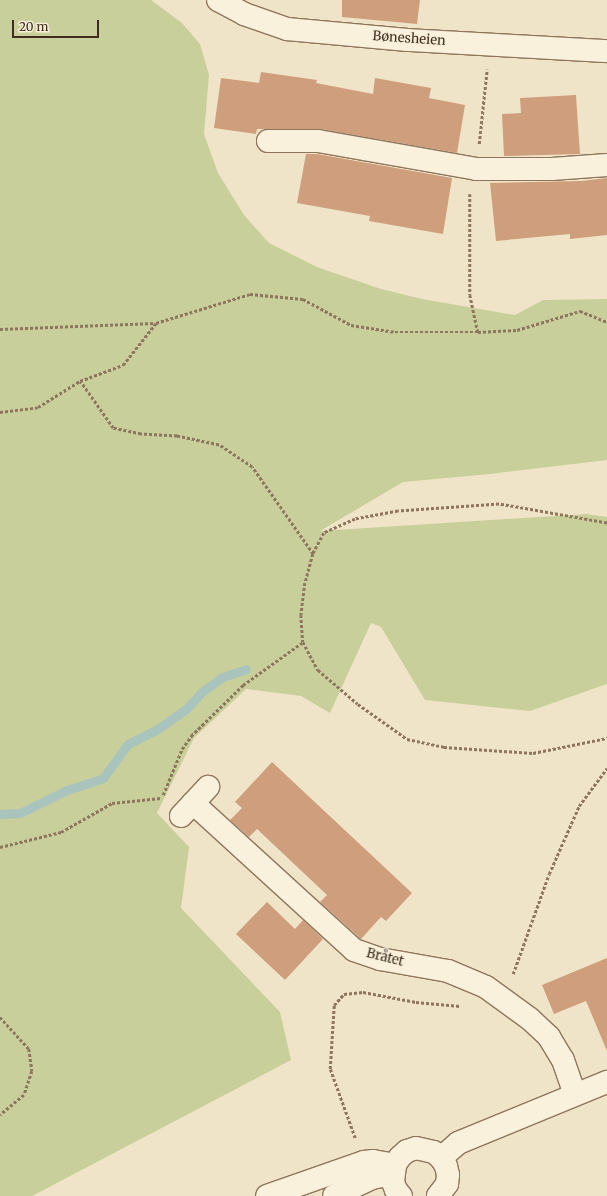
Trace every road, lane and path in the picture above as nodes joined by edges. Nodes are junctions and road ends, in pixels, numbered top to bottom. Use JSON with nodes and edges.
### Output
{"nodes":[{"id":1,"x":218,"y":0,"type":"edge"},
{"id":2,"x":607,"y":51,"type":"edge"},
{"id":3,"x":487,"y":68,"type":"dead end"},
{"id":4,"x":480,"y":131,"type":"dead end"},
{"id":5,"x":268,"y":141,"type":"dead end"},
{"id":6,"x":607,"y":166,"type":"edge"},
{"id":7,"x":476,"y":169,"type":"junction"},
{"id":8,"x":607,"y":322,"type":"edge"},
{"id":9,"x":156,"y":323,"type":"junction"},
{"id":10,"x":0,"y":329,"type":"edge"},
{"id":11,"x":478,"y":332,"type":"junction"},
{"id":12,"x":80,"y":381,"type":"junction"},
{"id":13,"x":0,"y":412,"type":"edge"},
{"id":14,"x":607,"y":523,"type":"edge"},
{"id":15,"x":312,"y":554,"type":"junction"},
{"id":16,"x":303,"y":642,"type":"junction"},
{"id":17,"x":607,"y":738,"type":"edge"},
{"id":18,"x":607,"y":768,"type":"edge"},
{"id":19,"x":208,"y":787,"type":"dead end"},
{"id":20,"x":0,"y":847,"type":"edge"},
{"id":21,"x":504,"y":1000,"type":"junction"},
{"id":22,"x":462,"y":1006,"type":"dead end"},
{"id":23,"x":0,"y":1017,"type":"edge"},
{"id":24,"x":607,"y":1082,"type":"edge"},
{"id":25,"x":575,"y":1094,"type":"junction"},
{"id":26,"x":0,"y":1115,"type":"edge"},
{"id":27,"x":441,"y":1158,"type":"junction"},
{"id":28,"x":364,"y":1162,"type":"junction"},
{"id":29,"x":394,"y":1169,"type":"junction"},
{"id":30,"x":267,"y":1196,"type":"edge"},
{"id":31,"x":334,"y":1196,"type":"edge"},
{"id":32,"x":401,"y":1196,"type":"edge"},
{"id":33,"x":438,"y":1196,"type":"edge"}],
"edges":[{"from":1,"to":2,"type":"street","name":"Bønesheien"},
{"from":3,"to":4,"type":"path"},
{"from":5,"to":7,"type":"street"},
{"from":6,"to":7,"type":"street"},
{"from":7,"to":11,"type":"path"},
{"from":8,"to":11,"type":"path"},
{"from":9,"to":10,"type":"path"},
{"from":9,"to":11,"type":"path"},
{"from":9,"to":12,"type":"path"},
{"from":12,"to":13,"type":"path"},
{"from":12,"to":15,"type":"path"},
{"from":14,"to":15,"type":"path"},
{"from":15,"to":16,"type":"path"},
{"from":16,"to":17,"type":"path"},
{"from":16,"to":20,"type":"path"},
{"from":18,"to":21,"type":"path"},
{"from":19,"to":21,"type":"street","name":"Bråtet"},
{"from":21,"to":25,"type":"street","name":"Bråtet"},
{"from":22,"to":28,"type":"path"},
{"from":23,"to":26,"type":"path"},
{"from":24,"to":25,"type":"street"},
{"from":25,"to":27,"type":"street"},
{"from":27,"to":29,"type":"street"},
{"from":27,"to":33,"type":"street"},
{"from":28,"to":29,"type":"street"},
{"from":28,"to":30,"type":"street"},
{"from":29,"to":31,"type":"street"},
{"from":29,"to":32,"type":"street"}]}
